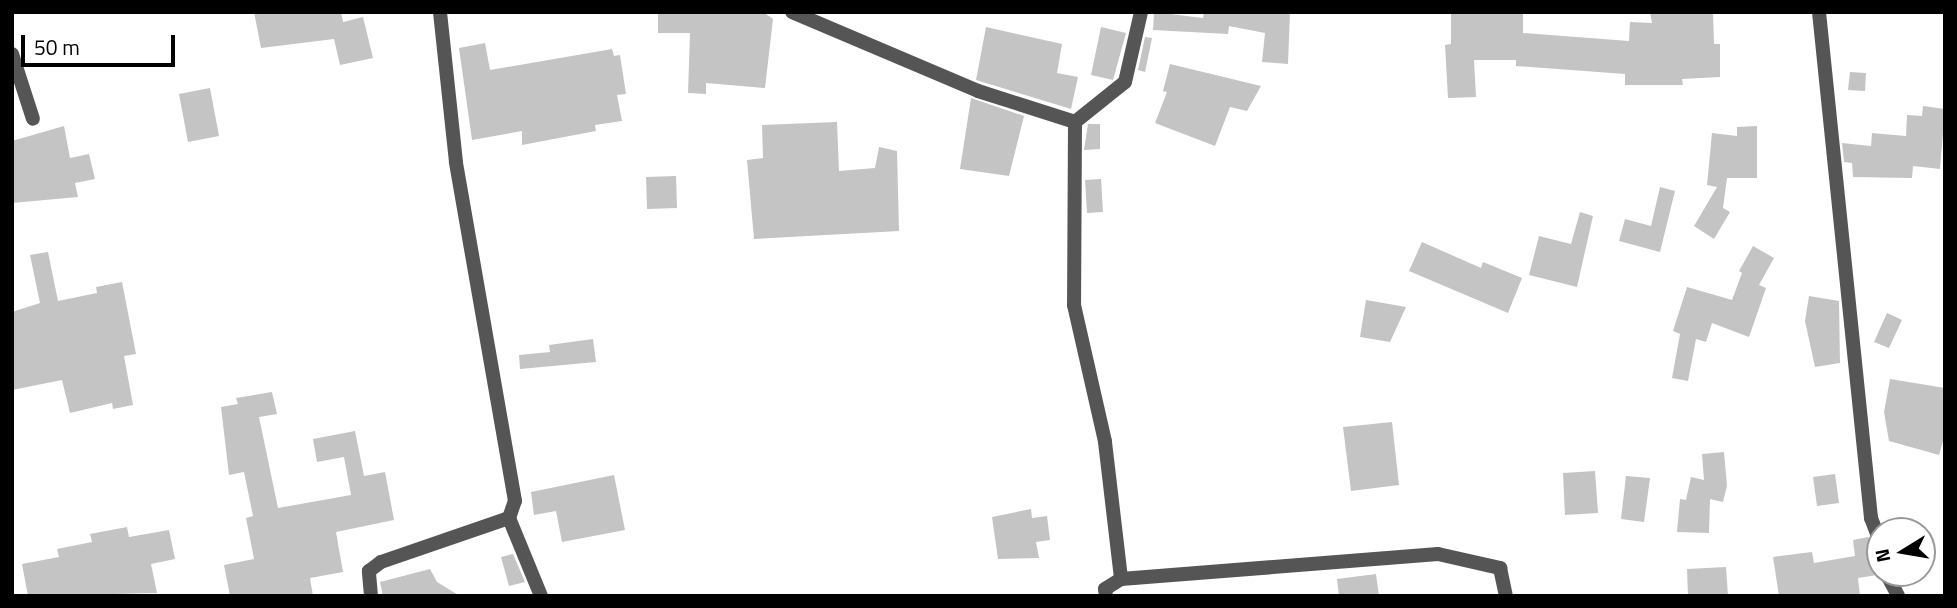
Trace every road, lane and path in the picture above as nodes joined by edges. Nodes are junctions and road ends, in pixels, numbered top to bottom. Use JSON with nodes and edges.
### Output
{"nodes":[{"id":1,"x":440,"y":12,"type":"edge"},
{"id":2,"x":792,"y":12,"type":"edge"},
{"id":3,"x":1141,"y":12,"type":"edge"},
{"id":4,"x":1819,"y":12,"type":"edge"},
{"id":5,"x":12,"y":54,"type":"edge"},
{"id":6,"x":33,"y":119,"type":"dead end"},
{"id":7,"x":1075,"y":122,"type":"junction"},
{"id":8,"x":1871,"y":517,"type":"edge"},
{"id":9,"x":509,"y":518,"type":"junction"},
{"id":10,"x":1121,"y":579,"type":"junction"},
{"id":11,"x":371,"y":596,"type":"edge"},
{"id":12,"x":541,"y":596,"type":"edge"},
{"id":13,"x":1106,"y":596,"type":"edge"},
{"id":14,"x":1506,"y":596,"type":"edge"}],
"edges":[{"from":1,"to":9,"type":"street"},
{"from":2,"to":7,"type":"street"},
{"from":3,"to":7,"type":"street"},
{"from":4,"to":8,"type":"street"},
{"from":5,"to":6,"type":"street"},
{"from":7,"to":10,"type":"street"},
{"from":9,"to":11,"type":"street"},
{"from":9,"to":12,"type":"street"},
{"from":10,"to":13,"type":"street"},
{"from":10,"to":14,"type":"street"}]}
